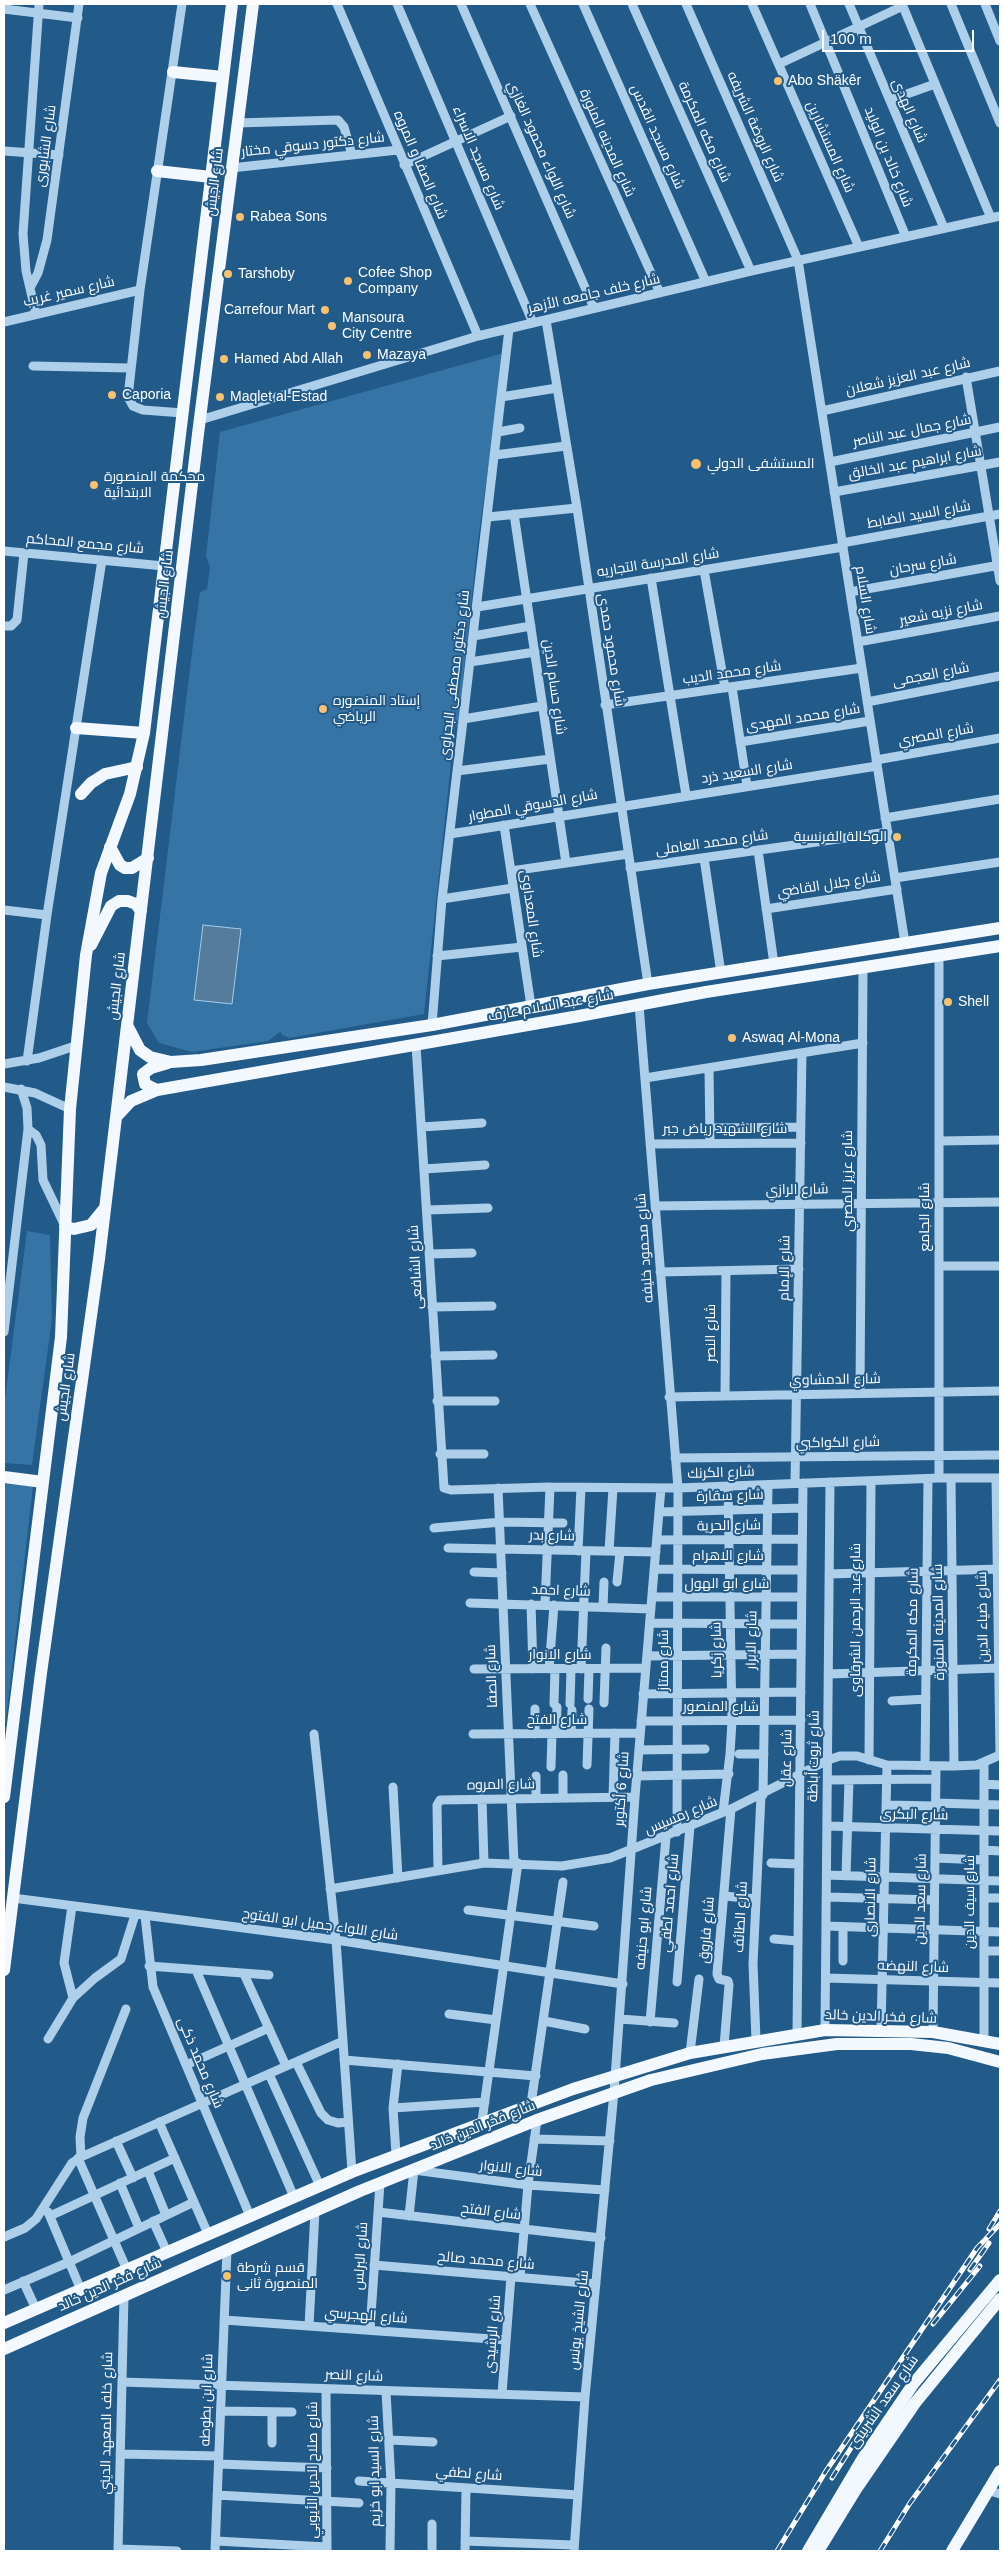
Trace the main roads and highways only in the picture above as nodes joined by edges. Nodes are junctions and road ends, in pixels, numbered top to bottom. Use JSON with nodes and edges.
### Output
{"nodes":[{"id":1,"x":232,"y":4,"type":"edge"},
{"id":2,"x":253,"y":4,"type":"edge"},
{"id":3,"x":230,"y":27,"type":"junction"},
{"id":4,"x":250,"y":28,"type":"junction"},
{"id":5,"x":226,"y":58,"type":"junction"},
{"id":6,"x":246,"y":61,"type":"junction"},
{"id":7,"x":173,"y":72,"type":"road end"},
{"id":8,"x":223,"y":77,"type":"junction"},
{"id":9,"x":157,"y":170,"type":"road end"},
{"id":10,"x":211,"y":177,"type":"junction"},
{"id":11,"x":76,"y":728,"type":"road end"},
{"id":12,"x":144,"y":733,"type":"junction"},
{"id":13,"x":137,"y":767,"type":"junction"},
{"id":14,"x":81,"y":794,"type":"dead end"},
{"id":15,"x":110,"y":847,"type":"junction"},
{"id":16,"x":148,"y":858,"type":"junction"},
{"id":17,"x":141,"y":911,"type":"junction"},
{"id":18,"x":1000,"y":928,"type":"edge"},
{"id":19,"x":1000,"y":946,"type":"edge"},
{"id":20,"x":86,"y":955,"type":"junction"},
{"id":21,"x":127,"y":1027,"type":"junction"},
{"id":22,"x":171,"y":1062,"type":"junction"},
{"id":23,"x":157,"y":1090,"type":"junction"},
{"id":24,"x":117,"y":1116,"type":"junction"},
{"id":25,"x":106,"y":1204,"type":"junction"},
{"id":26,"x":65,"y":1227,"type":"junction"},
{"id":27,"x":4,"y":1477,"type":"edge"},
{"id":28,"x":43,"y":1482,"type":"junction"},
{"id":29,"x":11,"y":1734,"type":"junction"},
{"id":30,"x":33,"y":1738,"type":"junction"},
{"id":31,"x":4,"y":1797,"type":"edge"},
{"id":32,"x":4,"y":1970,"type":"edge"},
{"id":33,"x":1000,"y":2044,"type":"edge"},
{"id":34,"x":1000,"y":2062,"type":"edge"},
{"id":35,"x":352,"y":2172,"type":"junction"},
{"id":36,"x":360,"y":2191,"type":"junction"},
{"id":37,"x":213,"y":2232,"type":"junction"},
{"id":38,"x":227,"y":2250,"type":"junction"},
{"id":39,"x":1000,"y":2280,"type":"edge"},
{"id":40,"x":1000,"y":2298,"type":"edge"},
{"id":41,"x":4,"y":2323,"type":"edge"},
{"id":42,"x":4,"y":2349,"type":"edge"},
{"id":43,"x":1000,"y":2470,"type":"edge"},
{"id":44,"x":808,"y":2551,"type":"edge"},
{"id":45,"x":818,"y":2551,"type":"edge"},
{"id":46,"x":952,"y":2551,"type":"edge"}],
"edges":[{"from":1,"to":3,"type":"main road","name":"شارع الجيش"},
{"from":2,"to":4,"type":"main road","name":"شارع الجيش"},
{"from":3,"to":4,"type":"main road"},
{"from":3,"to":5,"type":"main road","name":"شارع الجيش"},
{"from":4,"to":6,"type":"main road","name":"شارع الجيش"},
{"from":5,"to":6,"type":"main road"},
{"from":5,"to":8,"type":"main road","name":"شارع الجيش"},
{"from":6,"to":16,"type":"main road","name":"شارع الجيش"},
{"from":7,"to":8,"type":"main road"},
{"from":8,"to":10,"type":"main road","name":"شارع الجيش"},
{"from":9,"to":10,"type":"main road"},
{"from":10,"to":12,"type":"main road","name":"شارع الجيش"},
{"from":11,"to":12,"type":"main road"},
{"from":12,"to":13,"type":"main road","name":"شارع الجيش"},
{"from":13,"to":14,"type":"main road"},
{"from":13,"to":15,"type":"main road","name":"شارع الجيش"},
{"from":15,"to":16,"type":"main road"},
{"from":15,"to":20,"type":"main road","name":"شارع الجيش"},
{"from":16,"to":17,"type":"main road","name":"شارع الجيش"},
{"from":17,"to":20,"type":"main road"},
{"from":17,"to":21,"type":"main road","name":"شارع الجيش"},
{"from":18,"to":22,"type":"main road","name":"شارع عبد السلام عارف"},
{"from":19,"to":23,"type":"main road","name":"شارع عبد السلام عارف"},
{"from":20,"to":26,"type":"main road","name":"شارع الجيش"},
{"from":21,"to":22,"type":"main road","name":"شارع عبد السلام عارف"},
{"from":21,"to":24,"type":"main road","name":"شارع الجيش"},
{"from":22,"to":23,"type":"main road"},
{"from":23,"to":24,"type":"main road","name":"شارع عبد السلام عارف"},
{"from":24,"to":25,"type":"main road","name":"شارع الجيش"},
{"from":25,"to":26,"type":"main road"},
{"from":25,"to":30,"type":"main road","name":"شارع الجيش"},
{"from":26,"to":28,"type":"main road","name":"شارع الجيش"},
{"from":27,"to":28,"type":"main road"},
{"from":28,"to":29,"type":"main road","name":"شارع الجيش"},
{"from":29,"to":30,"type":"main road"},
{"from":29,"to":31,"type":"main road","name":"شارع الجيش"},
{"from":30,"to":32,"type":"main road","name":"شارع الجيش"},
{"from":33,"to":35,"type":"main road","name":"شارع فخر الدين خالد"},
{"from":34,"to":36,"type":"main road","name":"شارع فخر الدين خالد"},
{"from":35,"to":36,"type":"main road"},
{"from":35,"to":37,"type":"main road","name":"شارع فخر الدين خالد"},
{"from":36,"to":38,"type":"main road","name":"شارع فخر الدين خالد"},
{"from":37,"to":38,"type":"main road"},
{"from":37,"to":41,"type":"main road","name":"شارع فخر الدين خالد"},
{"from":38,"to":42,"type":"main road","name":"شارع فخر الدين خالد"},
{"from":39,"to":44,"type":"main road","name":"شارع سعد الشربينى"},
{"from":40,"to":45,"type":"main road","name":"شارع سعد الشربينى"},
{"from":43,"to":46,"type":"main road"}]}
